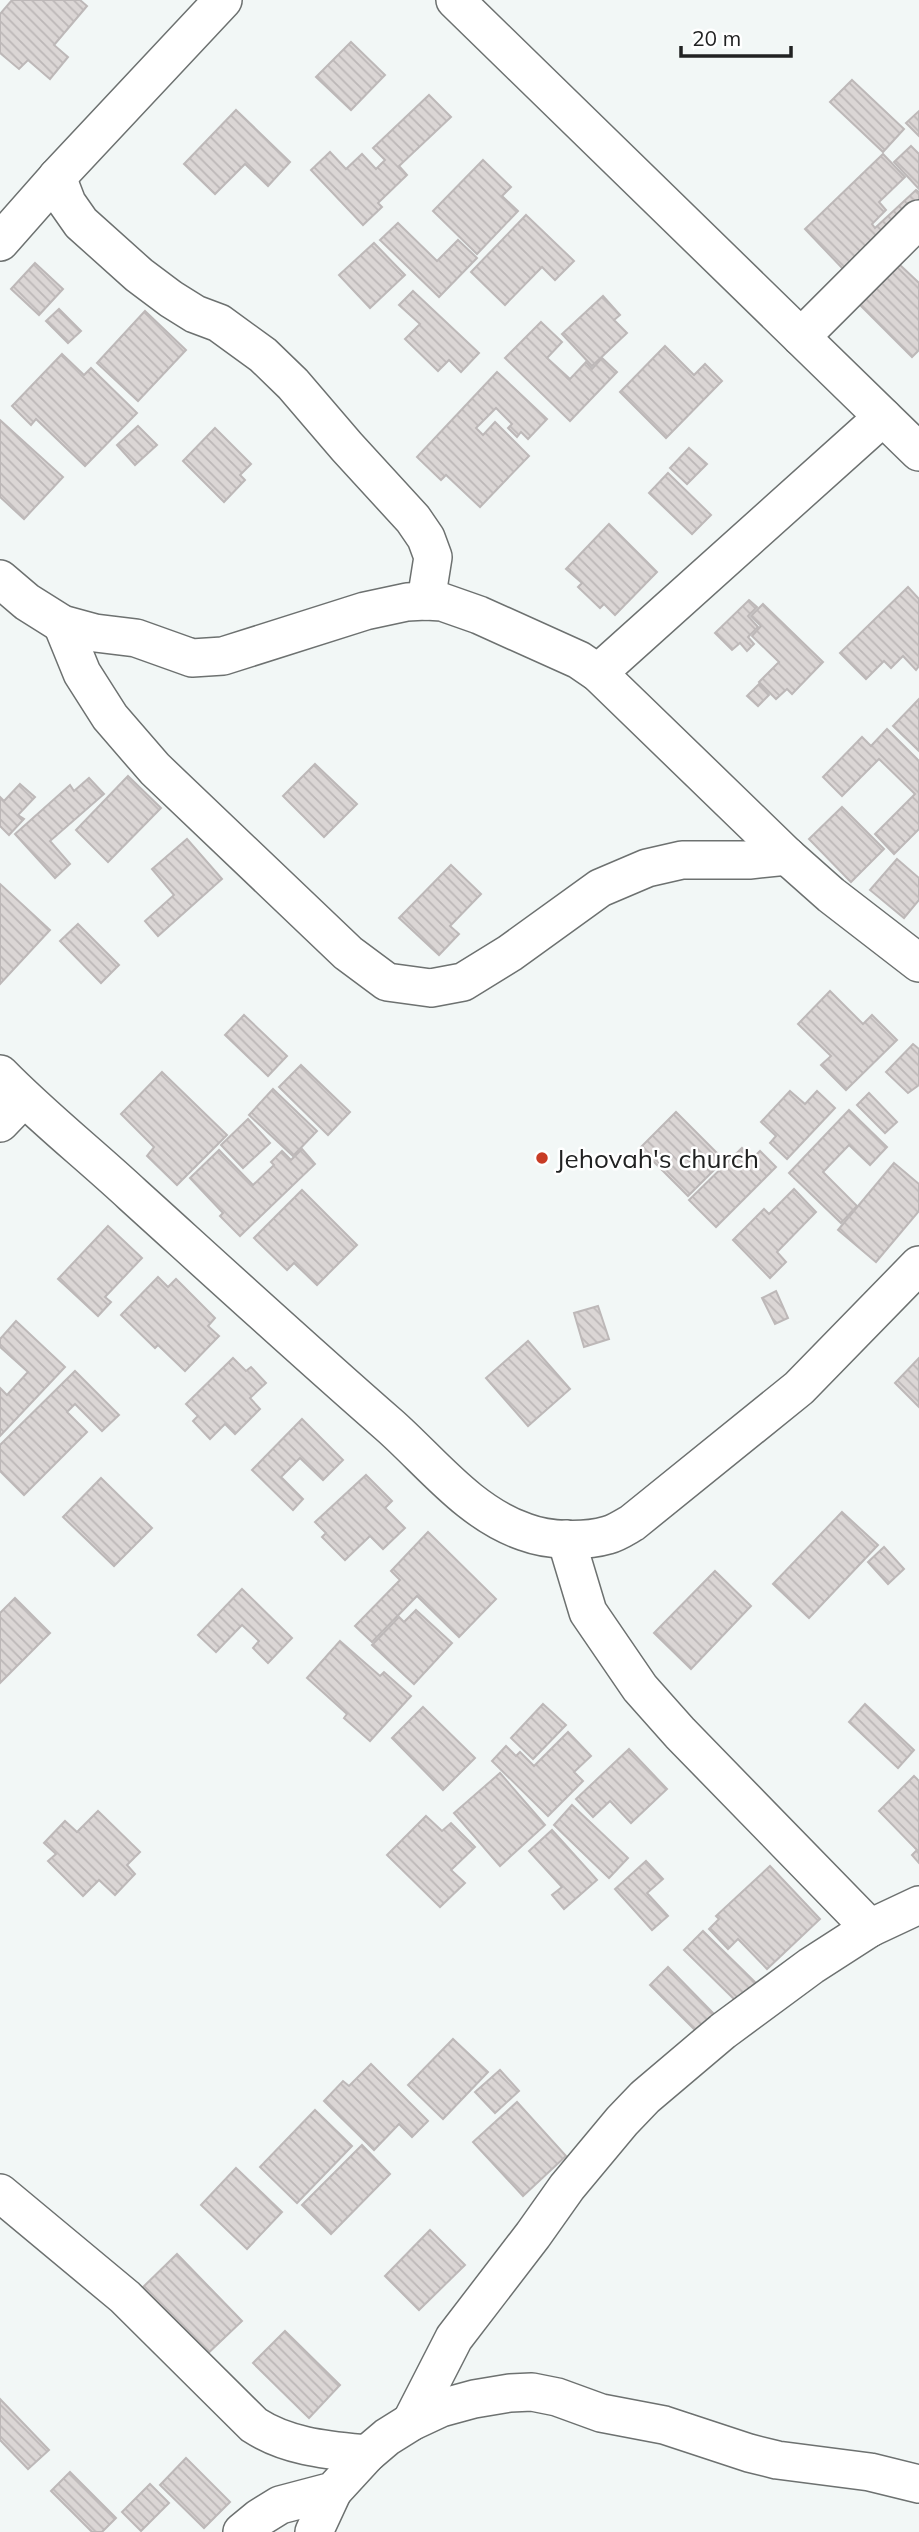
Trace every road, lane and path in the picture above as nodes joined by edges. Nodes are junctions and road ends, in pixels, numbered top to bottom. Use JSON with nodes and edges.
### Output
{"nodes":[{"id":1,"x":223,"y":0,"type":"edge"},
{"id":2,"x":455,"y":0,"type":"edge"},
{"id":3,"x":57,"y":177,"type":"junction"},
{"id":4,"x":919,"y":219,"type":"edge"},
{"id":5,"x":0,"y":242,"type":"edge"},
{"id":6,"x":801,"y":337,"type":"junction"},
{"id":7,"x":883,"y":417,"type":"junction"},
{"id":8,"x":919,"y":452,"type":"edge"},
{"id":9,"x":0,"y":579,"type":"edge"},
{"id":10,"x":426,"y":601,"type":"junction"},
{"id":11,"x":62,"y":624,"type":"junction"},
{"id":12,"x":598,"y":673,"type":"junction"},
{"id":13,"x":787,"y":856,"type":"junction"},
{"id":14,"x":919,"y":963,"type":"edge"},
{"id":15,"x":8,"y":1098,"type":"edge"},
{"id":16,"x":919,"y":1265,"type":"edge"},
{"id":17,"x":566,"y":1539,"type":"junction"},
{"id":18,"x":919,"y":1906,"type":"edge"},
{"id":19,"x":870,"y":1928,"type":"junction"},
{"id":20,"x":0,"y":2193,"type":"edge"},
{"id":21,"x":411,"y":2423,"type":"junction"},
{"id":22,"x":367,"y":2454,"type":"junction"},
{"id":23,"x":919,"y":2484,"type":"edge"},
{"id":24,"x":333,"y":2491,"type":"junction"},
{"id":25,"x":242,"y":2532,"type":"edge"},
{"id":26,"x":314,"y":2532,"type":"edge"}],
"edges":[{"from":1,"to":3,"type":"street"},
{"from":2,"to":6,"type":"street"},
{"from":3,"to":5,"type":"street"},
{"from":3,"to":10,"type":"street"},
{"from":4,"to":6,"type":"street"},
{"from":6,"to":7,"type":"street"},
{"from":7,"to":8,"type":"street"},
{"from":7,"to":12,"type":"street"},
{"from":9,"to":11,"type":"street"},
{"from":10,"to":11,"type":"street"},
{"from":10,"to":12,"type":"street"},
{"from":11,"to":13,"type":"street"},
{"from":12,"to":13,"type":"street"},
{"from":13,"to":14,"type":"street"},
{"from":15,"to":17,"type":"street"},
{"from":16,"to":17,"type":"street"},
{"from":17,"to":19,"type":"street"},
{"from":18,"to":19,"type":"street"},
{"from":19,"to":21,"type":"street"},
{"from":20,"to":22,"type":"street"},
{"from":21,"to":22,"type":"street"},
{"from":21,"to":23,"type":"street"},
{"from":22,"to":24,"type":"street"},
{"from":24,"to":25,"type":"street"},
{"from":24,"to":26,"type":"street"}]}
